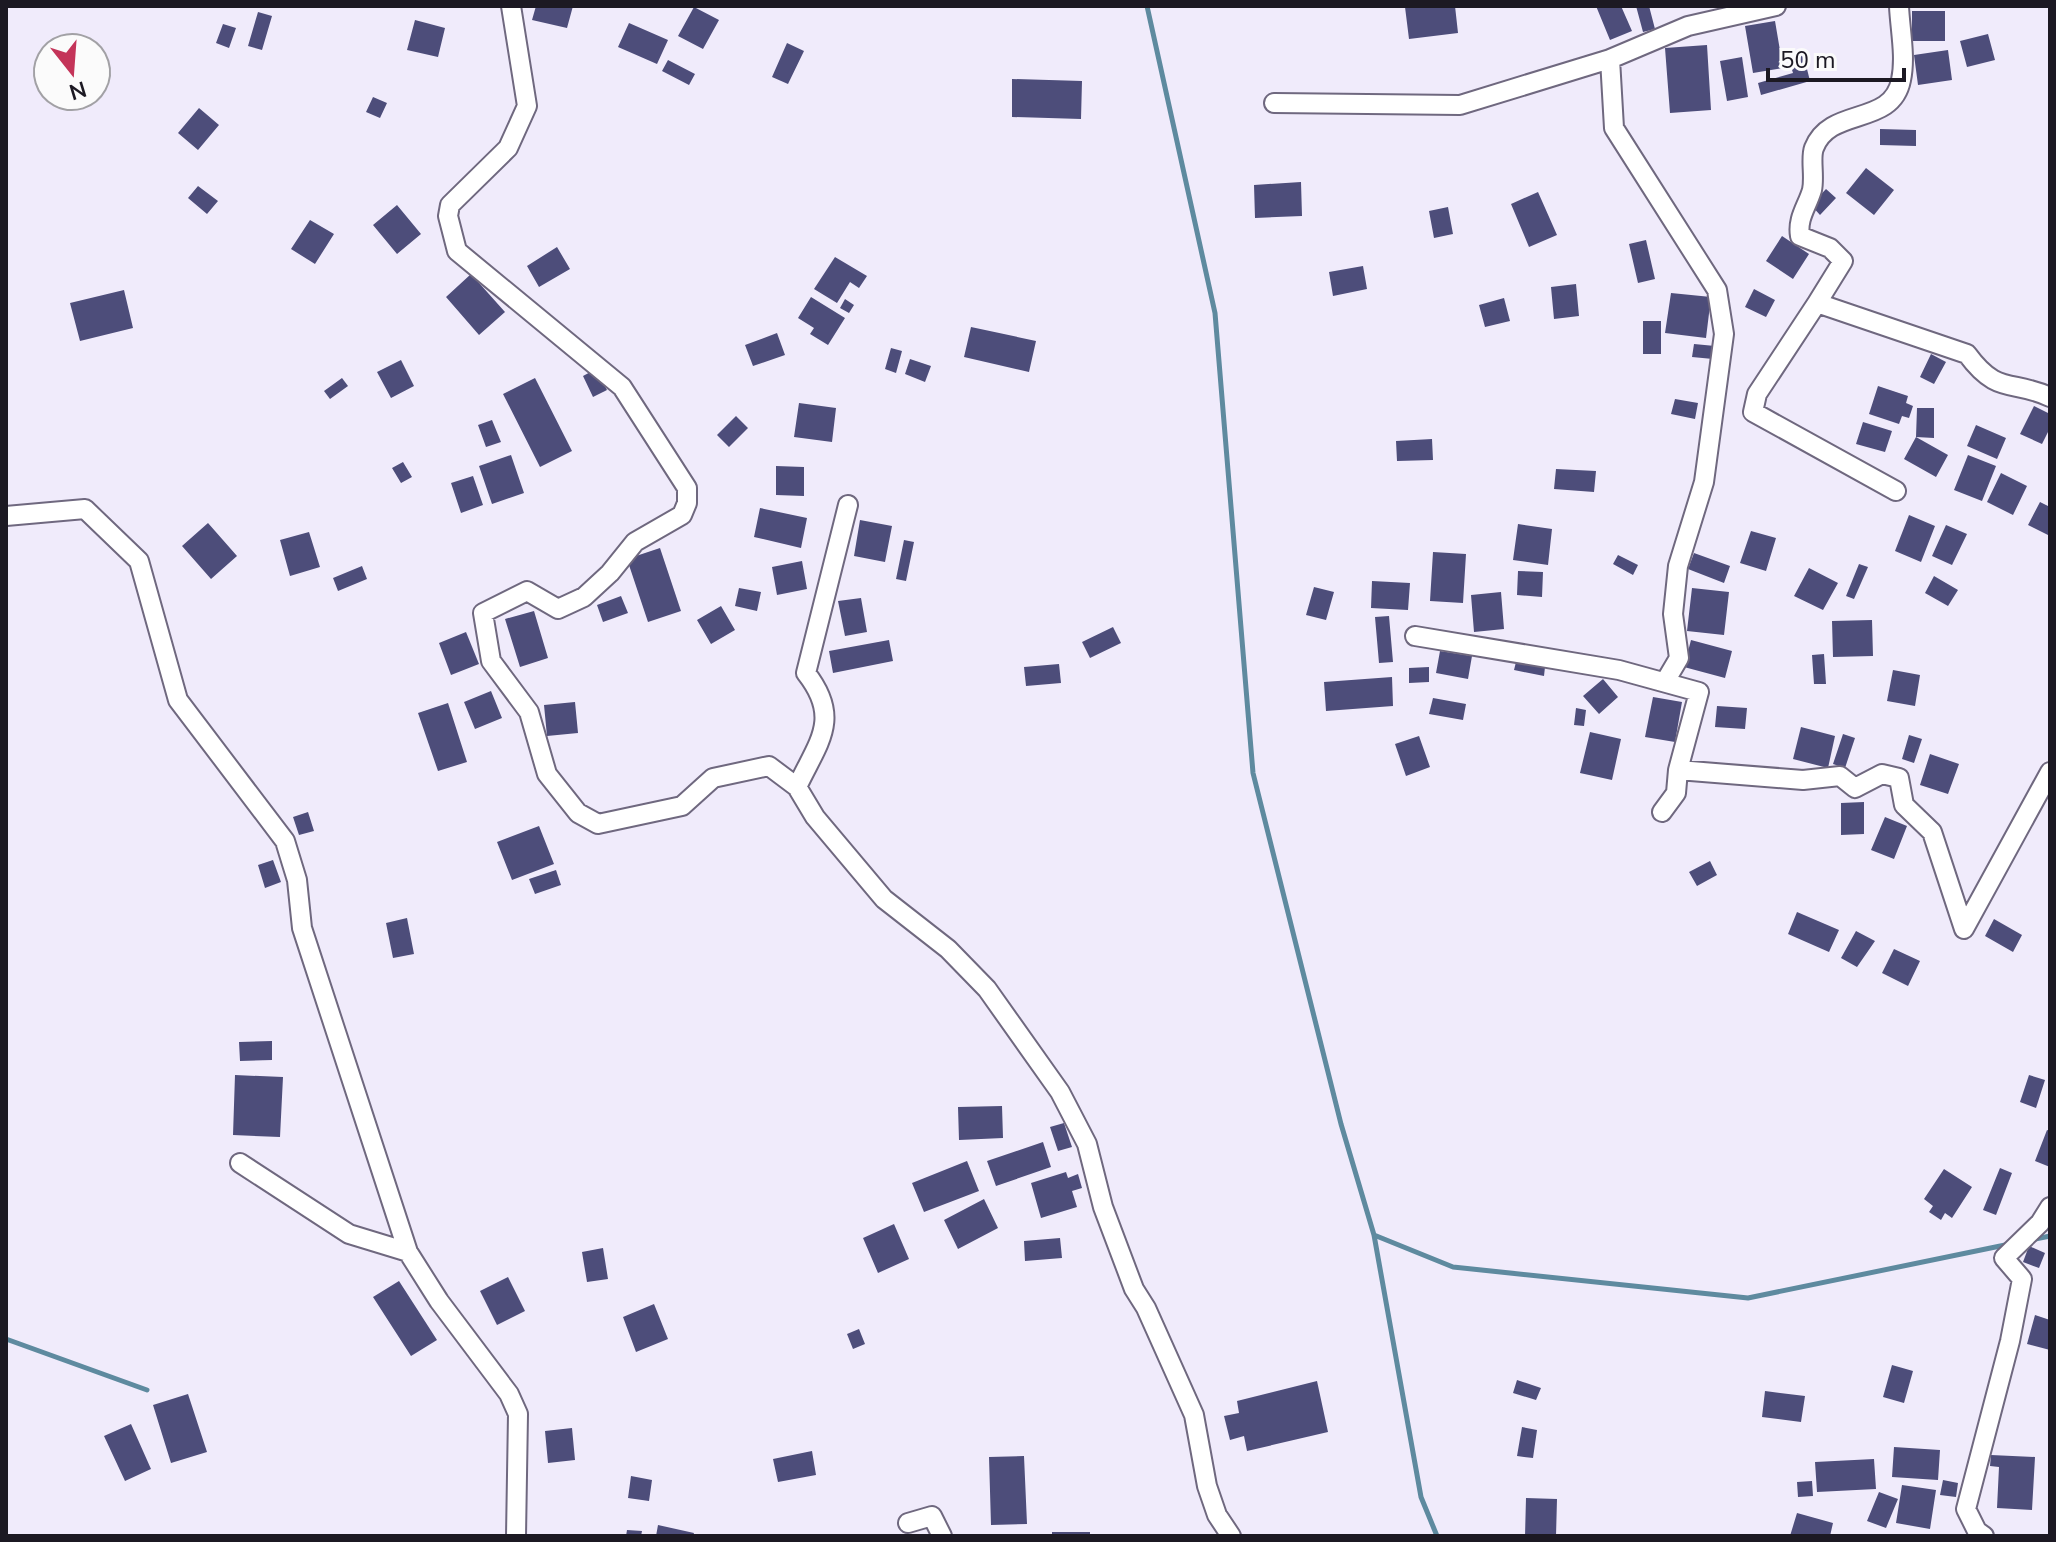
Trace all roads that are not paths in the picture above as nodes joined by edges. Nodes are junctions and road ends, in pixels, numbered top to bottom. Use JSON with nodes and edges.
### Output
{"nodes":[{"id":1,"x":511,"y":6,"type":"edge"},
{"id":2,"x":1776,"y":6,"type":"edge"},
{"id":3,"x":1899,"y":6,"type":"edge"},
{"id":4,"x":1610,"y":59,"type":"junction"},
{"id":5,"x":1274,"y":103,"type":"dead end"},
{"id":6,"x":1817,"y":303,"type":"junction"},
{"id":7,"x":2050,"y":397,"type":"edge"},
{"id":8,"x":1896,"y":491,"type":"dead end"},
{"id":9,"x":848,"y":505,"type":"dead end"},
{"id":10,"x":6,"y":516,"type":"edge"},
{"id":11,"x":1415,"y":636,"type":"dead end"},
{"id":12,"x":1666,"y":680,"type":"junction"},
{"id":13,"x":1678,"y":770,"type":"junction"},
{"id":14,"x":2050,"y":772,"type":"edge"},
{"id":15,"x":797,"y":787,"type":"junction"},
{"id":16,"x":1662,"y":812,"type":"dead end"},
{"id":17,"x":240,"y":1163,"type":"dead end"},
{"id":18,"x":2050,"y":1207,"type":"edge"},
{"id":19,"x":408,"y":1252,"type":"junction"},
{"id":20,"x":908,"y":1523,"type":"dead end"},
{"id":21,"x":516,"y":1536,"type":"edge"},
{"id":22,"x":942,"y":1536,"type":"edge"},
{"id":23,"x":1231,"y":1536,"type":"edge"},
{"id":24,"x":1984,"y":1536,"type":"edge"}],
"edges":[{"from":1,"to":15,"type":"street"},
{"from":2,"to":4,"type":"street"},
{"from":3,"to":6,"type":"street"},
{"from":4,"to":5,"type":"street"},
{"from":4,"to":12,"type":"street"},
{"from":6,"to":7,"type":"street"},
{"from":6,"to":8,"type":"street"},
{"from":9,"to":15,"type":"street"},
{"from":10,"to":19,"type":"street"},
{"from":11,"to":12,"type":"street"},
{"from":12,"to":13,"type":"street"},
{"from":13,"to":14,"type":"street"},
{"from":13,"to":16,"type":"street"},
{"from":15,"to":23,"type":"street"},
{"from":17,"to":19,"type":"street"},
{"from":18,"to":24,"type":"street"},
{"from":19,"to":21,"type":"street"},
{"from":20,"to":22,"type":"street"}]}
